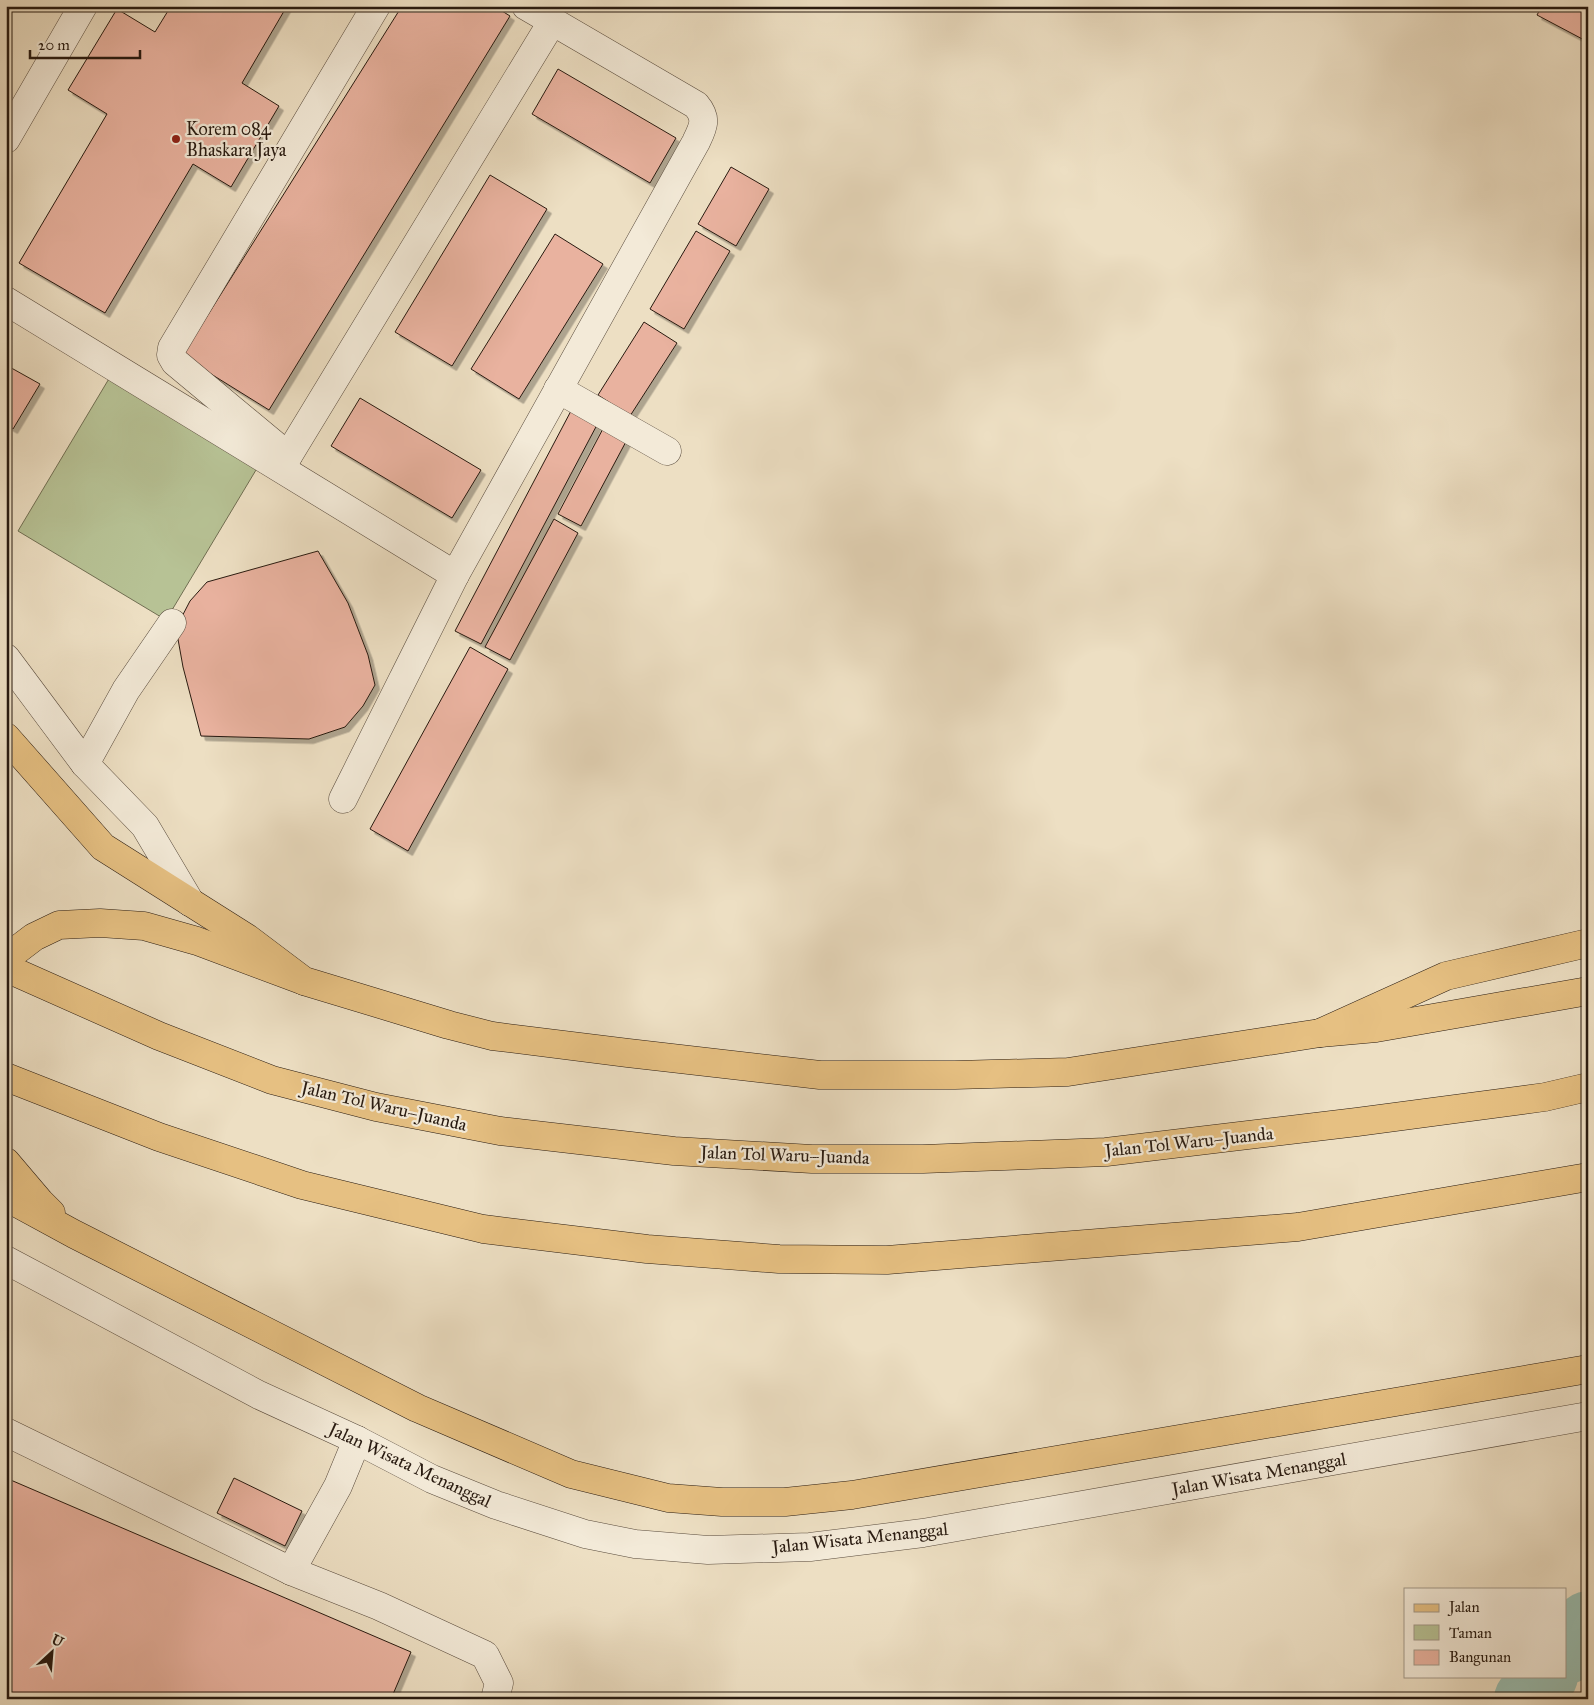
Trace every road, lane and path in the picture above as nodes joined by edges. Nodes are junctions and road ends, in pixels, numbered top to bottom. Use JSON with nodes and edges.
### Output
{"nodes":[{"id":1,"x":83,"y":6,"type":"edge"},
{"id":2,"x":376,"y":6,"type":"edge"},
{"id":3,"x":526,"y":6,"type":"edge"},
{"id":4,"x":552,"y":22,"type":"junction"},
{"id":5,"x":6,"y":139,"type":"edge"},
{"id":6,"x":6,"y":302,"type":"edge"},
{"id":7,"x":558,"y":389,"type":"junction"},
{"id":8,"x":667,"y":451,"type":"dead end"},
{"id":9,"x":283,"y":462,"type":"junction"},
{"id":10,"x":455,"y":575,"type":"junction"},
{"id":11,"x":172,"y":623,"type":"dead end"},
{"id":12,"x":6,"y":658,"type":"edge"},
{"id":13,"x":6,"y":737,"type":"edge"},
{"id":14,"x":85,"y":764,"type":"junction"},
{"id":15,"x":343,"y":799,"type":"dead end"},
{"id":16,"x":190,"y":902,"type":"junction"},
{"id":17,"x":1588,"y":943,"type":"edge"},
{"id":18,"x":6,"y":960,"type":"edge"},
{"id":19,"x":6,"y":968,"type":"edge"},
{"id":20,"x":304,"y":981,"type":"junction"},
{"id":21,"x":1588,"y":991,"type":"edge"},
{"id":22,"x":1320,"y":1033,"type":"junction"},
{"id":23,"x":6,"y":1077,"type":"edge"},
{"id":24,"x":1588,"y":1087,"type":"edge"},
{"id":25,"x":6,"y":1162,"type":"edge"},
{"id":26,"x":1588,"y":1177,"type":"edge"},
{"id":27,"x":6,"y":1197,"type":"edge"},
{"id":28,"x":74,"y":1234,"type":"junction"},
{"id":29,"x":6,"y":1260,"type":"edge"},
{"id":30,"x":1588,"y":1368,"type":"edge"},
{"id":31,"x":1588,"y":1416,"type":"edge"},
{"id":32,"x":6,"y":1432,"type":"edge"},
{"id":33,"x":357,"y":1440,"type":"junction"},
{"id":34,"x":291,"y":1572,"type":"junction"},
{"id":35,"x":495,"y":1699,"type":"edge"}],
"edges":[{"from":1,"to":5,"type":"street"},
{"from":2,"to":9,"type":"street"},
{"from":3,"to":4,"type":"street"},
{"from":4,"to":7,"type":"street"},
{"from":4,"to":9,"type":"street"},
{"from":6,"to":9,"type":"street"},
{"from":7,"to":8,"type":"street"},
{"from":7,"to":10,"type":"street"},
{"from":9,"to":10,"type":"street"},
{"from":10,"to":15,"type":"street"},
{"from":11,"to":14,"type":"street"},
{"from":12,"to":14,"type":"street"},
{"from":13,"to":16,"type":"main road"},
{"from":14,"to":16,"type":"street"},
{"from":16,"to":20,"type":"main road"},
{"from":17,"to":22,"type":"main road"},
{"from":18,"to":20,"type":"main road"},
{"from":19,"to":24,"type":"main road","name":"Jalan Tol Waru–Juanda"},
{"from":20,"to":22,"type":"main road"},
{"from":21,"to":22,"type":"main road"},
{"from":23,"to":26,"type":"main road"},
{"from":25,"to":28,"type":"main road"},
{"from":27,"to":28,"type":"main road"},
{"from":28,"to":30,"type":"main road"},
{"from":29,"to":33,"type":"street","name":"Jalan Wisata Menanggal"},
{"from":31,"to":33,"type":"street","name":"Jalan Wisata Menanggal"},
{"from":32,"to":34,"type":"street"},
{"from":33,"to":34,"type":"street"},
{"from":34,"to":35,"type":"street"}]}
